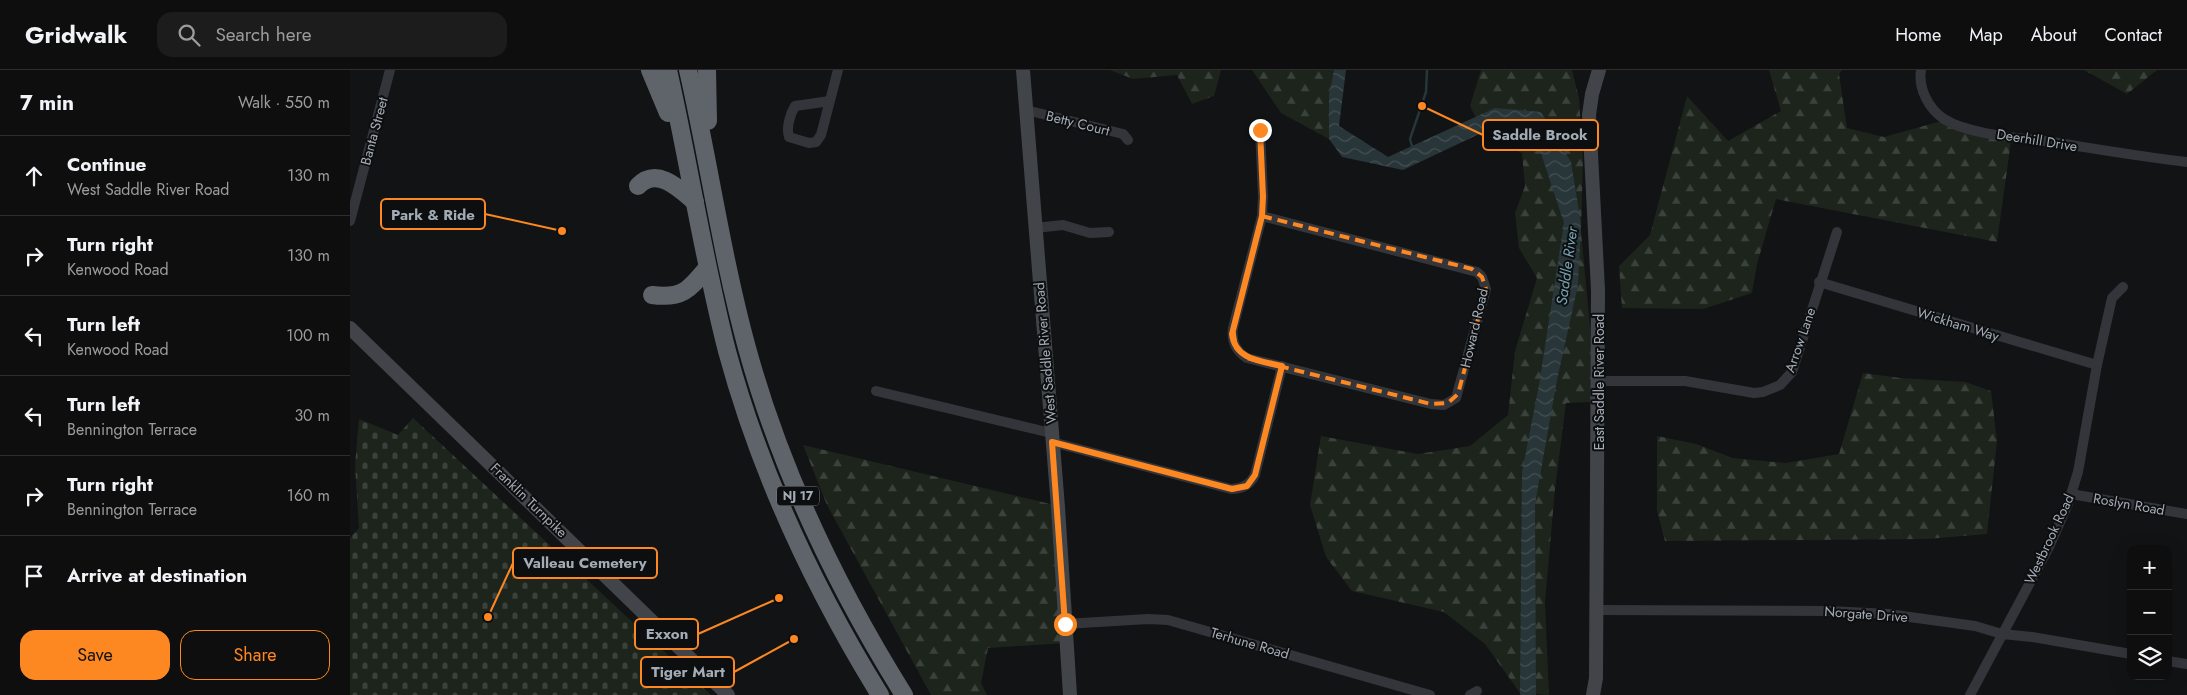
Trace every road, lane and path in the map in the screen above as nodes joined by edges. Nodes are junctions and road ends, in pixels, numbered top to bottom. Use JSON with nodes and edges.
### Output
{"nodes":[{"id":1,"x":390,"y":70,"type":"edge"},
{"id":2,"x":650,"y":70,"type":"edge"},
{"id":3,"x":668,"y":70,"type":"edge"},
{"id":4,"x":688,"y":70,"type":"edge"},
{"id":5,"x":707,"y":70,"type":"edge"},
{"id":6,"x":838,"y":70,"type":"edge"},
{"id":7,"x":1023,"y":70,"type":"edge"},
{"id":8,"x":1599,"y":70,"type":"edge"},
{"id":9,"x":1921,"y":70,"type":"edge"},
{"id":10,"x":830,"y":101,"type":"junction"},
{"id":11,"x":1026,"y":110,"type":"junction"},
{"id":12,"x":1260,"y":130,"type":"dead end"},
{"id":13,"x":1128,"y":140,"type":"dead end"},
{"id":14,"x":2187,"y":162,"type":"edge"},
{"id":15,"x":708,"y":164,"type":"junction"},
{"id":16,"x":689,"y":168,"type":"junction"},
{"id":17,"x":638,"y":186,"type":"dead end"},
{"id":18,"x":695,"y":202,"type":"junction"},
{"id":19,"x":1262,"y":216,"type":"junction"},
{"id":20,"x":350,"y":221,"type":"edge"},
{"id":21,"x":1035,"y":228,"type":"junction"},
{"id":22,"x":1109,"y":232,"type":"dead end"},
{"id":23,"x":1837,"y":232,"type":"dead end"},
{"id":24,"x":707,"y":268,"type":"junction"},
{"id":25,"x":1819,"y":282,"type":"junction"},
{"id":26,"x":2122,"y":287,"type":"dead end"},
{"id":27,"x":652,"y":295,"type":"dead end"},
{"id":28,"x":350,"y":328,"type":"edge"},
{"id":29,"x":2097,"y":365,"type":"junction"},
{"id":30,"x":1282,"y":366,"type":"junction"},
{"id":31,"x":1599,"y":381,"type":"junction"},
{"id":32,"x":876,"y":391,"type":"dead end"},
{"id":33,"x":1052,"y":437,"type":"junction"},
{"id":34,"x":2072,"y":494,"type":"junction"},
{"id":35,"x":2187,"y":514,"type":"edge"},
{"id":36,"x":1597,"y":610,"type":"junction"},
{"id":37,"x":1065,"y":624,"type":"junction"},
{"id":38,"x":2002,"y":634,"type":"junction"},
{"id":39,"x":2127,"y":653,"type":"edge"},
{"id":40,"x":2172,"y":662,"type":"edge"},
{"id":41,"x":2187,"y":664,"type":"edge"},
{"id":42,"x":728,"y":695,"type":"edge"},
{"id":43,"x":880,"y":695,"type":"edge"},
{"id":44,"x":904,"y":695,"type":"edge"},
{"id":45,"x":1070,"y":695,"type":"edge"},
{"id":46,"x":1430,"y":695,"type":"edge"},
{"id":47,"x":1593,"y":695,"type":"edge"},
{"id":48,"x":1970,"y":695,"type":"edge"}],
"edges":[{"from":1,"to":20,"type":"street","name":"Banta Street"},
{"from":2,"to":16,"type":"highway"},
{"from":3,"to":16,"type":"highway","number":"NJ 17"},
{"from":4,"to":15,"type":"highway","number":"NJ 17"},
{"from":5,"to":15,"type":"highway"},
{"from":6,"to":10,"type":"street"},
{"from":7,"to":11,"type":"street","name":"West Saddle River Road"},
{"from":8,"to":31,"type":"street","name":"East Saddle River Road"},
{"from":9,"to":14,"type":"street","name":"Deerhill Drive"},
{"from":10,"to":10,"type":"street"},
{"from":11,"to":13,"type":"street","name":"Betty Court"},
{"from":11,"to":21,"type":"street","name":"West Saddle River Road"},
{"from":12,"to":19,"type":"street"},
{"from":15,"to":44,"type":"highway","number":"NJ 17"},
{"from":16,"to":18,"type":"highway","number":"NJ 17"},
{"from":17,"to":18,"type":"highway"},
{"from":18,"to":24,"type":"highway","number":"NJ 17"},
{"from":19,"to":30,"type":"street","name":"Howard Road"},
{"from":19,"to":30,"type":"street","name":"Howard Road"},
{"from":21,"to":22,"type":"street"},
{"from":21,"to":33,"type":"street","name":"West Saddle River Road"},
{"from":23,"to":25,"type":"street","name":"Arrow Lane"},
{"from":24,"to":27,"type":"highway"},
{"from":24,"to":43,"type":"highway","number":"NJ 17"},
{"from":25,"to":29,"type":"street","name":"Wickham Way"},
{"from":25,"to":31,"type":"street","name":"Arrow Lane"},
{"from":26,"to":29,"type":"street","name":"Westbrook Road"},
{"from":28,"to":42,"type":"street","name":"Franklin Turnpike"},
{"from":29,"to":34,"type":"street","name":"Westbrook Road"},
{"from":30,"to":33,"type":"street"},
{"from":31,"to":36,"type":"street","name":"East Saddle River Road"},
{"from":32,"to":33,"type":"street"},
{"from":33,"to":37,"type":"street","name":"West Saddle River Road"},
{"from":34,"to":35,"type":"street","name":"Roslyn Road"},
{"from":34,"to":38,"type":"street","name":"Westbrook Road"},
{"from":36,"to":38,"type":"street","name":"Norgate Drive"},
{"from":36,"to":47,"type":"street","name":"East Saddle River Road"},
{"from":37,"to":45,"type":"street","name":"West Saddle River Road"},
{"from":37,"to":46,"type":"street","name":"Terhune Road"},
{"from":38,"to":39,"type":"street","name":"Norgate Drive"},
{"from":38,"to":48,"type":"street","name":"Westbrook Road"},
{"from":40,"to":41,"type":"street"}]}
